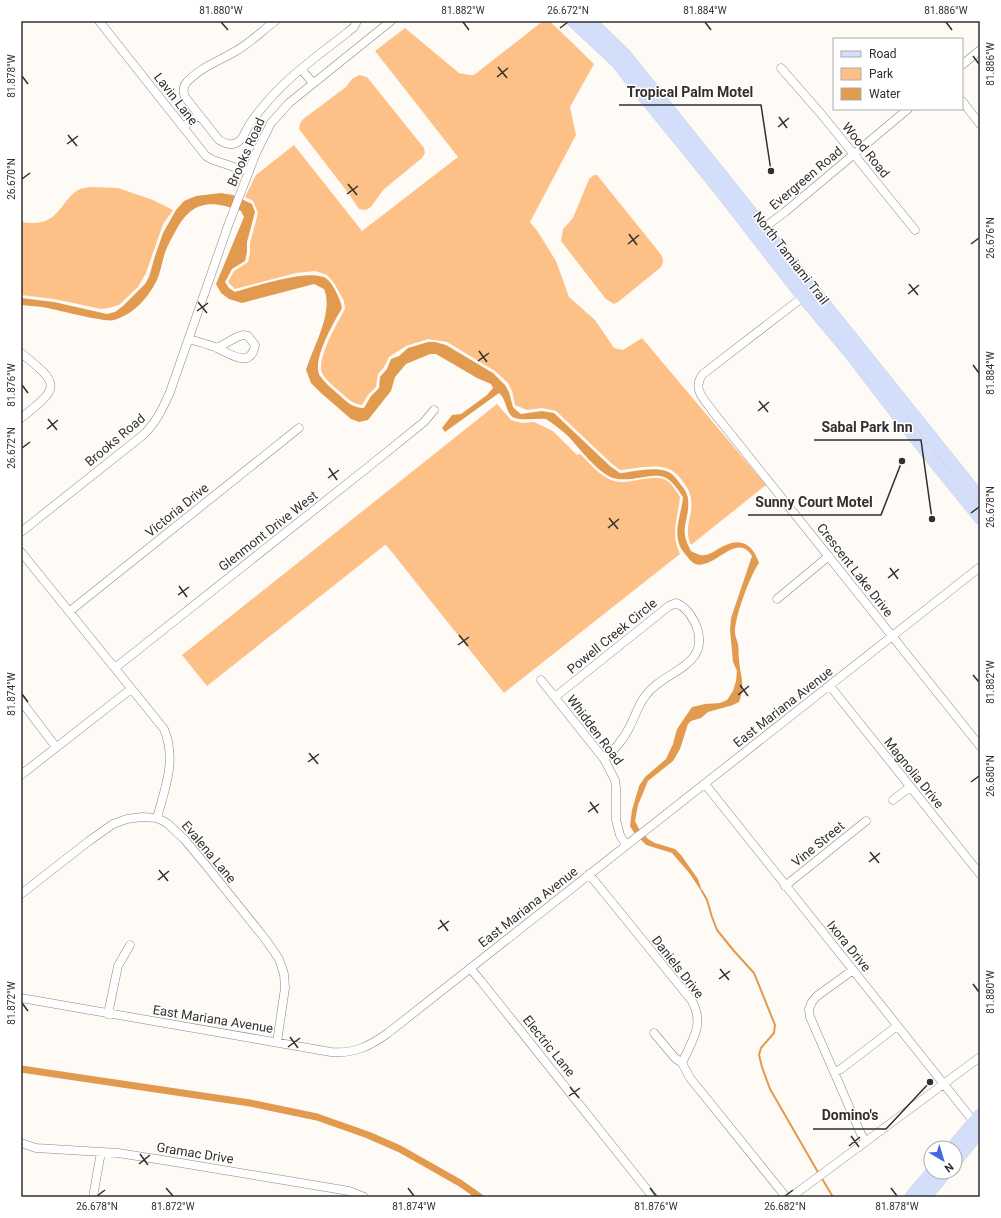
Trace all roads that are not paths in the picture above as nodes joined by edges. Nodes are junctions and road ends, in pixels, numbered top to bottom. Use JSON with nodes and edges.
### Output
{"nodes":[{"id":1,"x":99,"y":21,"type":"edge"},
{"id":2,"x":275,"y":21,"type":"edge"},
{"id":3,"x":356,"y":21,"type":"edge"},
{"id":4,"x":391,"y":21,"type":"edge"},
{"id":5,"x":573,"y":21,"type":"edge"},
{"id":6,"x":590,"y":21,"type":"edge"},
{"id":7,"x":980,"y":50,"type":"edge"},
{"id":8,"x":963,"y":64,"type":"edge"},
{"id":9,"x":781,"y":68,"type":"dead end"},
{"id":10,"x":301,"y":69,"type":"junction"},
{"id":11,"x":313,"y":83,"type":"junction"},
{"id":12,"x":641,"y":83,"type":"junction"},
{"id":13,"x":963,"y":102,"type":"edge"},
{"id":14,"x":907,"y":110,"type":"edge"},
{"id":15,"x":199,"y":115,"type":"junction"},
{"id":16,"x":980,"y":124,"type":"edge"},
{"id":17,"x":184,"y":127,"type":"junction"},
{"id":18,"x":854,"y":154,"type":"junction"},
{"id":19,"x":249,"y":172,"type":"junction"},
{"id":20,"x":915,"y":230,"type":"dead end"},
{"id":21,"x":760,"y":232,"type":"junction"},
{"id":22,"x":803,"y":297,"type":"junction"},
{"id":23,"x":189,"y":339,"type":"junction"},
{"id":24,"x":218,"y":348,"type":"dead end"},
{"id":25,"x":21,"y":353,"type":"edge"},
{"id":26,"x":868,"y":377,"type":"junction"},
{"id":27,"x":896,"y":393,"type":"junction"},
{"id":28,"x":890,"y":405,"type":"junction"},
{"id":29,"x":434,"y":410,"type":"dead end"},
{"id":30,"x":21,"y":418,"type":"edge"},
{"id":31,"x":919,"y":422,"type":"junction"},
{"id":32,"x":299,"y":428,"type":"dead end"},
{"id":33,"x":980,"y":498,"type":"edge"},
{"id":34,"x":980,"y":518,"type":"edge"},
{"id":35,"x":21,"y":532,"type":"edge"},
{"id":36,"x":21,"y":552,"type":"edge"},
{"id":37,"x":829,"y":556,"type":"junction"},
{"id":38,"x":980,"y":568,"type":"edge"},
{"id":39,"x":776,"y":599,"type":"dead end"},
{"id":40,"x":70,"y":611,"type":"junction"},
{"id":41,"x":892,"y":636,"type":"junction"},
{"id":42,"x":115,"y":668,"type":"junction"},
{"id":43,"x":541,"y":680,"type":"dead end"},
{"id":44,"x":830,"y":686,"type":"junction"},
{"id":45,"x":131,"y":689,"type":"junction"},
{"id":46,"x":555,"y":698,"type":"junction"},
{"id":47,"x":21,"y":702,"type":"edge"},
{"id":48,"x":980,"y":746,"type":"edge"},
{"id":49,"x":56,"y":747,"type":"junction"},
{"id":50,"x":604,"y":760,"type":"junction"},
{"id":51,"x":21,"y":775,"type":"edge"},
{"id":52,"x":705,"y":784,"type":"junction"},
{"id":53,"x":910,"y":787,"type":"junction"},
{"id":54,"x":893,"y":800,"type":"dead end"},
{"id":55,"x":157,"y":818,"type":"junction"},
{"id":56,"x":866,"y":821,"type":"dead end"},
{"id":57,"x":626,"y":845,"type":"junction"},
{"id":58,"x":589,"y":874,"type":"junction"},
{"id":59,"x":980,"y":874,"type":"edge"},
{"id":60,"x":785,"y":886,"type":"junction"},
{"id":61,"x":21,"y":894,"type":"edge"},
{"id":62,"x":130,"y":945,"type":"dead end"},
{"id":63,"x":470,"y":968,"type":"junction"},
{"id":64,"x":853,"y":970,"type":"junction"},
{"id":65,"x":21,"y":998,"type":"edge"},
{"id":66,"x":108,"y":1014,"type":"junction"},
{"id":67,"x":897,"y":1026,"type":"junction"},
{"id":68,"x":654,"y":1033,"type":"dead end"},
{"id":69,"x":278,"y":1042,"type":"junction"},
{"id":70,"x":980,"y":1057,"type":"edge"},
{"id":71,"x":682,"y":1062,"type":"junction"},
{"id":72,"x":834,"y":1072,"type":"junction"},
{"id":73,"x":944,"y":1085,"type":"junction"},
{"id":74,"x":978,"y":1123,"type":"edge"},
{"id":75,"x":960,"y":1140,"type":"edge"},
{"id":76,"x":866,"y":1142,"type":"junction"},
{"id":77,"x":21,"y":1143,"type":"edge"},
{"id":78,"x":963,"y":1145,"type":"edge"},
{"id":79,"x":963,"y":1148,"type":"edge"},
{"id":80,"x":101,"y":1152,"type":"junction"},
{"id":81,"x":925,"y":1180,"type":"edge"},
{"id":82,"x":934,"y":1180,"type":"edge"},
{"id":83,"x":939,"y":1180,"type":"edge"},
{"id":84,"x":93,"y":1197,"type":"edge"},
{"id":85,"x":364,"y":1197,"type":"edge"},
{"id":86,"x":653,"y":1197,"type":"edge"},
{"id":87,"x":786,"y":1197,"type":"edge"},
{"id":88,"x":791,"y":1197,"type":"edge"},
{"id":89,"x":911,"y":1197,"type":"edge"},
{"id":90,"x":920,"y":1197,"type":"edge"},
{"id":91,"x":925,"y":1197,"type":"edge"}],
"edges":[{"from":1,"to":17,"type":"street","name":"Lavin Lane"},
{"from":2,"to":15,"type":"street"},
{"from":3,"to":10,"type":"street"},
{"from":4,"to":11,"type":"street","name":"Brooks Road"},
{"from":5,"to":12,"type":"main road"},
{"from":6,"to":12,"type":"main road","name":"North Tamiami Trail"},
{"from":7,"to":8,"type":"street"},
{"from":9,"to":18,"type":"street","name":"Wood Road"},
{"from":10,"to":11,"type":"street"},
{"from":10,"to":15,"type":"street"},
{"from":11,"to":19,"type":"street","name":"Brooks Road"},
{"from":12,"to":21,"type":"main road","name":"North Tamiami Trail"},
{"from":12,"to":21,"type":"main road","name":"North Tamiami Trail"},
{"from":13,"to":16,"type":"street"},
{"from":14,"to":18,"type":"street","name":"Evergreen Road"},
{"from":15,"to":17,"type":"street"},
{"from":17,"to":19,"type":"street","name":"Lavin Lane"},
{"from":18,"to":20,"type":"street","name":"Wood Road"},
{"from":18,"to":21,"type":"street","name":"Evergreen Road"},
{"from":19,"to":23,"type":"street","name":"Brooks Road"},
{"from":21,"to":22,"type":"main road","name":"North Tamiami Trail"},
{"from":21,"to":27,"type":"main road","name":"North Tamiami Trail"},
{"from":22,"to":26,"type":"main road","name":"North Tamiami Trail"},
{"from":22,"to":37,"type":"street","name":"Crescent Lake Drive"},
{"from":23,"to":24,"type":"street"},
{"from":23,"to":35,"type":"street","name":"Brooks Road"},
{"from":25,"to":30,"type":"street"},
{"from":26,"to":27,"type":"main road"},
{"from":26,"to":28,"type":"main road","name":"North Tamiami Trail"},
{"from":27,"to":31,"type":"main road","name":"North Tamiami Trail"},
{"from":28,"to":31,"type":"main road"},
{"from":28,"to":34,"type":"main road","name":"North Tamiami Trail"},
{"from":29,"to":42,"type":"street","name":"Glenmont Drive West"},
{"from":31,"to":33,"type":"main road","name":"North Tamiami Trail"},
{"from":32,"to":40,"type":"street","name":"Victoria Drive"},
{"from":36,"to":40,"type":"street"},
{"from":37,"to":39,"type":"street"},
{"from":37,"to":41,"type":"street","name":"Crescent Lake Drive"},
{"from":38,"to":41,"type":"street","name":"East Mariana Avenue"},
{"from":40,"to":42,"type":"street"},
{"from":41,"to":44,"type":"street","name":"East Mariana Avenue"},
{"from":41,"to":48,"type":"street","name":"Crescent Lake Drive"},
{"from":42,"to":45,"type":"street"},
{"from":43,"to":46,"type":"street","name":"Whidden Road"},
{"from":44,"to":52,"type":"street","name":"East Mariana Avenue"},
{"from":44,"to":53,"type":"street","name":"Magnolia Drive"},
{"from":45,"to":49,"type":"street"},
{"from":45,"to":55,"type":"street"},
{"from":46,"to":50,"type":"street","name":"Whidden Road"},
{"from":46,"to":50,"type":"street","name":"Powell Creek Circle"},
{"from":47,"to":49,"type":"street"},
{"from":49,"to":51,"type":"street"},
{"from":50,"to":57,"type":"street","name":"Whidden Road"},
{"from":52,"to":57,"type":"street","name":"East Mariana Avenue"},
{"from":52,"to":60,"type":"street","name":"Ixora Drive"},
{"from":53,"to":54,"type":"street"},
{"from":53,"to":59,"type":"street","name":"Magnolia Drive"},
{"from":55,"to":61,"type":"street"},
{"from":55,"to":69,"type":"street","name":"Evalena Lane"},
{"from":56,"to":60,"type":"street","name":"Vine Street"},
{"from":57,"to":58,"type":"street","name":"East Mariana Avenue"},
{"from":58,"to":63,"type":"street","name":"East Mariana Avenue"},
{"from":58,"to":71,"type":"street","name":"Daniels Drive"},
{"from":60,"to":64,"type":"street","name":"Ixora Drive"},
{"from":62,"to":66,"type":"street"},
{"from":63,"to":69,"type":"street","name":"East Mariana Avenue"},
{"from":63,"to":86,"type":"street","name":"Electric Lane"},
{"from":64,"to":67,"type":"street","name":"Ixora Drive"},
{"from":64,"to":72,"type":"street"},
{"from":65,"to":66,"type":"street","name":"East Mariana Avenue"},
{"from":66,"to":69,"type":"street","name":"East Mariana Avenue"},
{"from":67,"to":72,"type":"street"},
{"from":67,"to":73,"type":"street","name":"Ixora Drive"},
{"from":68,"to":71,"type":"street"},
{"from":70,"to":73,"type":"street"},
{"from":71,"to":87,"type":"street"},
{"from":72,"to":76,"type":"street"},
{"from":73,"to":74,"type":"street","name":"Ixora Drive"},
{"from":73,"to":76,"type":"street"},
{"from":74,"to":75,"type":"main road"},
{"from":74,"to":78,"type":"main road"},
{"from":74,"to":79,"type":"main road"},
{"from":76,"to":88,"type":"street"},
{"from":77,"to":80,"type":"street","name":"Gramac Drive"},
{"from":80,"to":84,"type":"street"},
{"from":80,"to":85,"type":"street","name":"Gramac Drive"},
{"from":81,"to":89,"type":"main road"},
{"from":82,"to":90,"type":"main road"},
{"from":83,"to":91,"type":"main road"}]}
